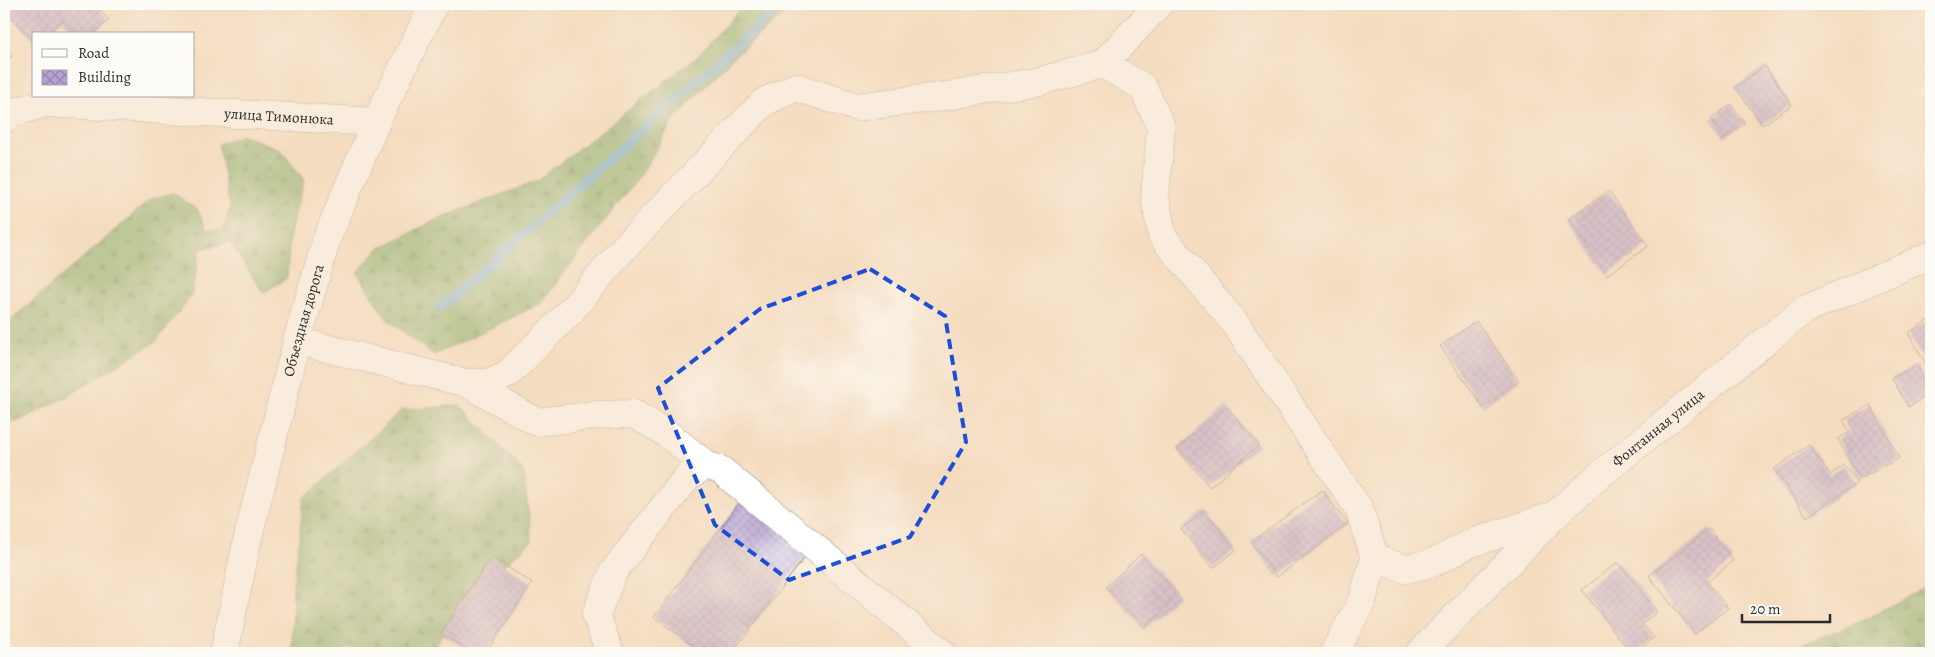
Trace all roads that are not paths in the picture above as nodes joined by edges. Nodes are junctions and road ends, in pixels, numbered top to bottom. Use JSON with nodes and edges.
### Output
{"nodes":[{"id":1,"x":434,"y":4,"type":"edge"},
{"id":2,"x":1159,"y":4,"type":"edge"},
{"id":3,"x":1103,"y":64,"type":"junction"},
{"id":4,"x":4,"y":118,"type":"edge"},
{"id":5,"x":376,"y":122,"type":"junction"},
{"id":6,"x":1931,"y":255,"type":"edge"},
{"id":7,"x":297,"y":341,"type":"junction"},
{"id":8,"x":466,"y":382,"type":"junction"},
{"id":9,"x":706,"y":464,"type":"junction"},
{"id":10,"x":1554,"y":516,"type":"junction"},
{"id":11,"x":1375,"y":558,"type":"junction"},
{"id":12,"x":224,"y":653,"type":"edge"},
{"id":13,"x":610,"y":653,"type":"edge"},
{"id":14,"x":942,"y":653,"type":"edge"},
{"id":15,"x":1334,"y":653,"type":"edge"},
{"id":16,"x":1420,"y":653,"type":"edge"}],
"edges":[{"from":1,"to":5,"type":"street","name":"Объездная дорога"},
{"from":2,"to":3,"type":"street"},
{"from":3,"to":8,"type":"street"},
{"from":3,"to":11,"type":"street"},
{"from":4,"to":5,"type":"street","name":"улица Тимонюка"},
{"from":5,"to":7,"type":"street","name":"Объездная дорога"},
{"from":6,"to":10,"type":"street","name":"Фонтанная улица"},
{"from":7,"to":8,"type":"street"},
{"from":7,"to":12,"type":"street","name":"Объездная дорога"},
{"from":8,"to":9,"type":"street"},
{"from":9,"to":13,"type":"street"},
{"from":9,"to":14,"type":"street"},
{"from":10,"to":11,"type":"street"},
{"from":10,"to":16,"type":"street","name":"Фонтанная улица"},
{"from":11,"to":15,"type":"street"}]}
